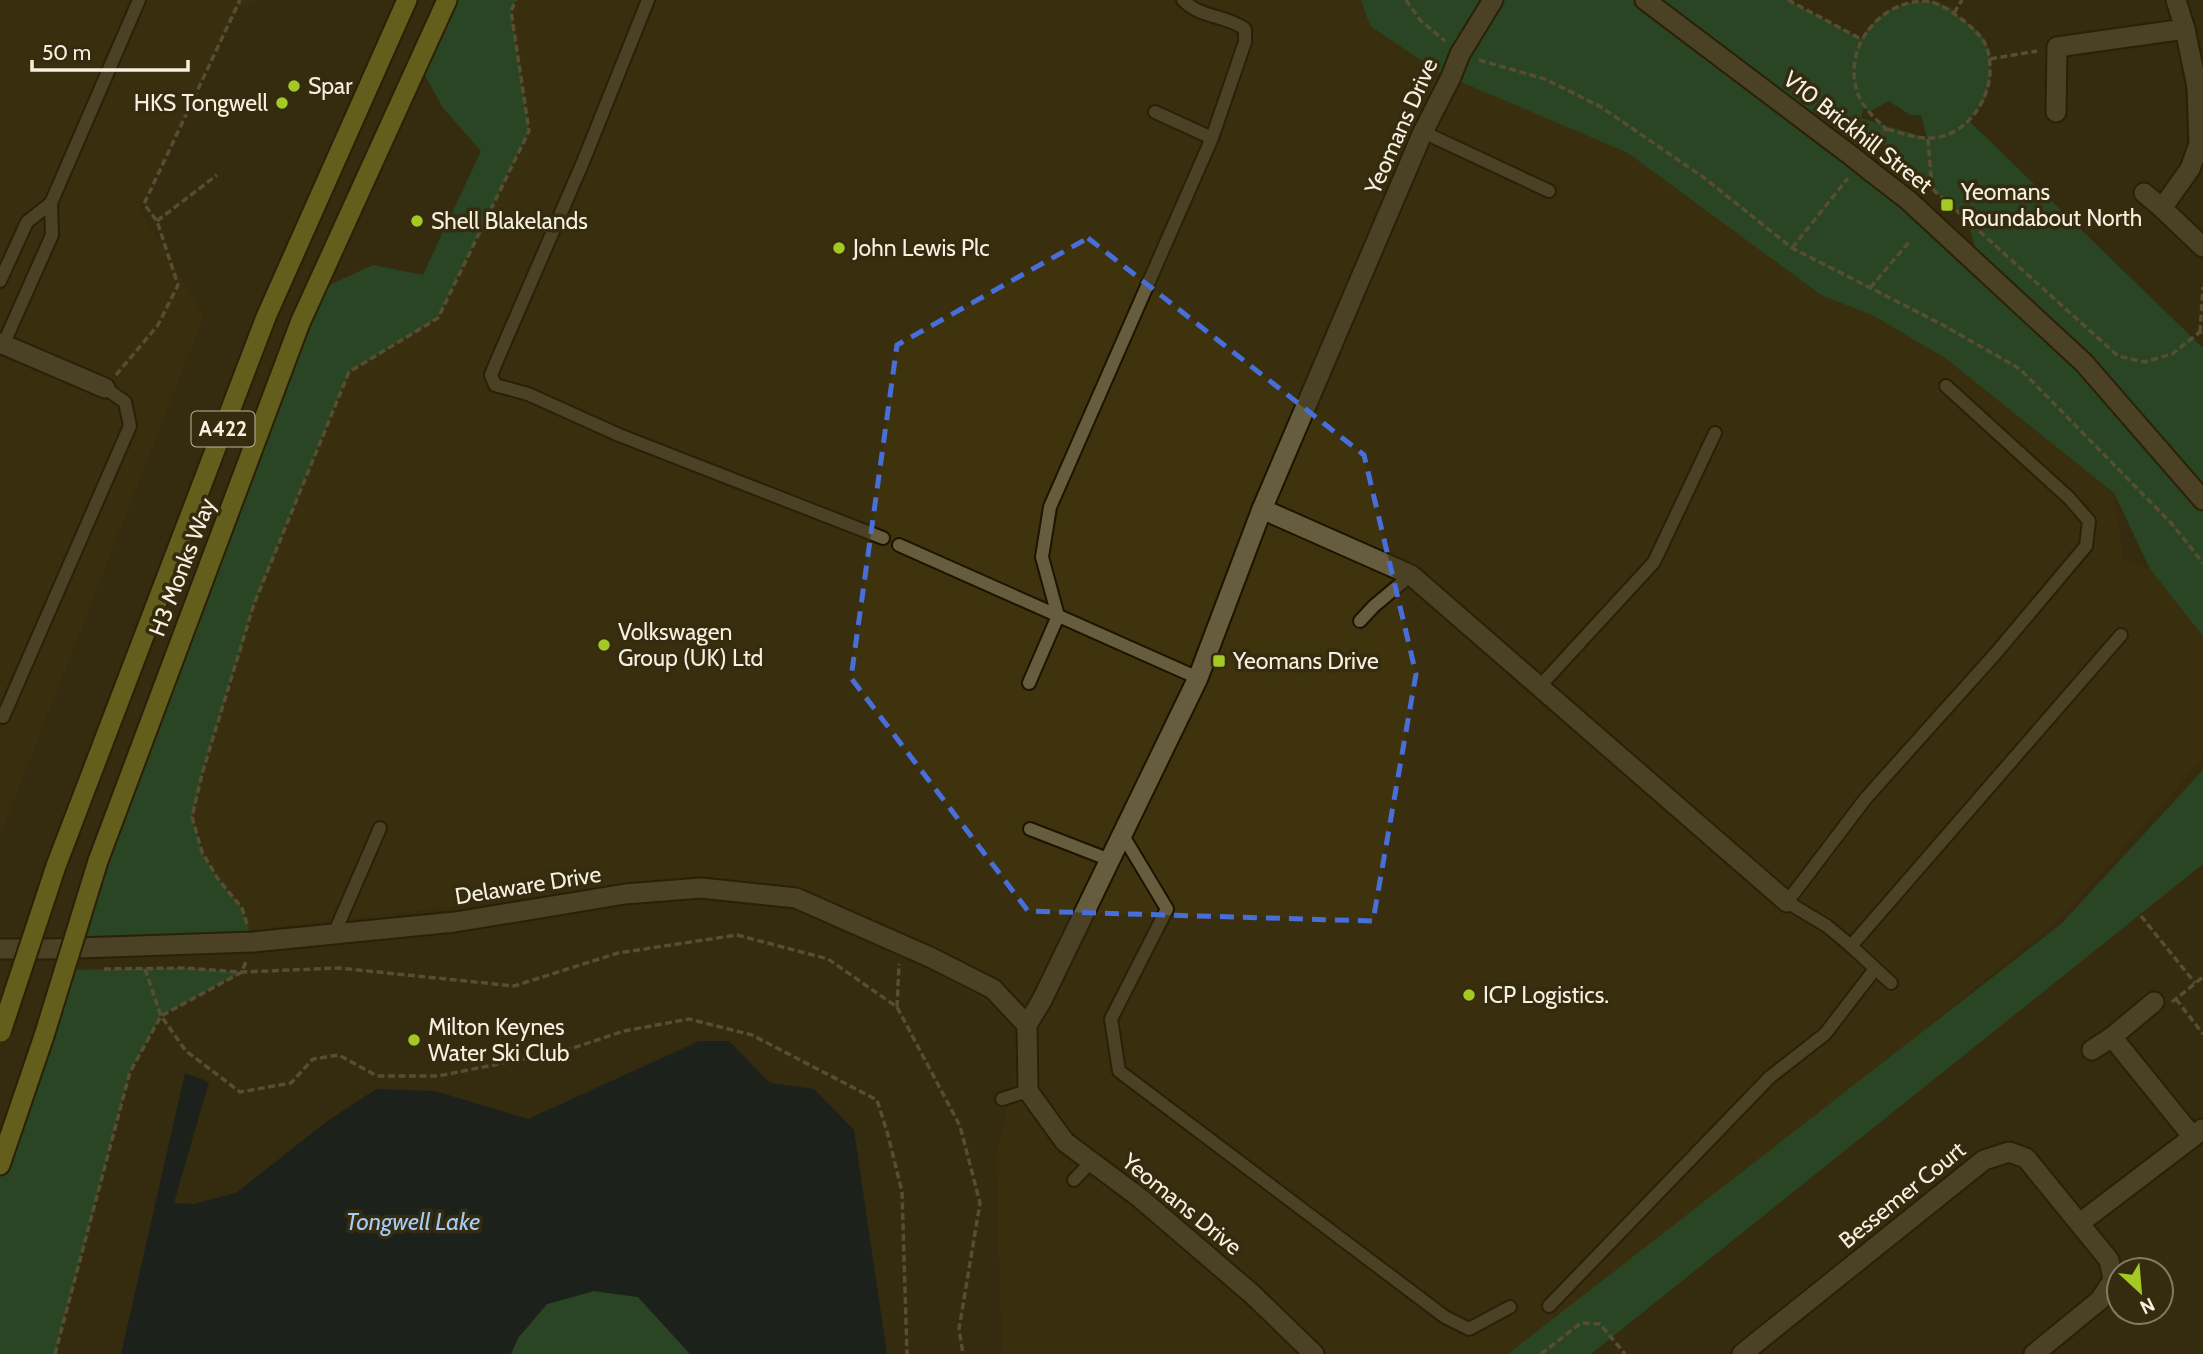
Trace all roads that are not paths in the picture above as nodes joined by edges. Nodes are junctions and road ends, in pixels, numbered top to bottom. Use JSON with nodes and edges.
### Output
{"nodes":[{"id":1,"x":139,"y":0,"type":"edge"},
{"id":2,"x":407,"y":0,"type":"edge"},
{"id":3,"x":447,"y":0,"type":"edge"},
{"id":4,"x":648,"y":0,"type":"edge"},
{"id":5,"x":1183,"y":0,"type":"edge"},
{"id":6,"x":1493,"y":0,"type":"edge"},
{"id":7,"x":1645,"y":0,"type":"edge"},
{"id":8,"x":2176,"y":0,"type":"edge"},
{"id":9,"x":2185,"y":29,"type":"junction"},
{"id":10,"x":2200,"y":87,"type":"edge"},
{"id":11,"x":1155,"y":112,"type":"dead end"},
{"id":12,"x":2056,"y":112,"type":"dead end"},
{"id":13,"x":1423,"y":132,"type":"junction"},
{"id":14,"x":1212,"y":138,"type":"junction"},
{"id":15,"x":1549,"y":191,"type":"dead end"},
{"id":16,"x":2144,"y":193,"type":"dead end"},
{"id":17,"x":51,"y":202,"type":"junction"},
{"id":18,"x":2162,"y":208,"type":"junction"},
{"id":19,"x":2203,"y":247,"type":"edge"},
{"id":20,"x":2,"y":273,"type":"edge"},
{"id":21,"x":2,"y":344,"type":"edge"},
{"id":22,"x":1946,"y":386,"type":"dead end"},
{"id":23,"x":104,"y":388,"type":"joint"},
{"id":24,"x":1715,"y":433,"type":"dead end"},
{"id":25,"x":2203,"y":500,"type":"edge"},
{"id":26,"x":1262,"y":509,"type":"junction"},
{"id":27,"x":883,"y":538,"type":"dead end"},
{"id":28,"x":899,"y":545,"type":"dead end"},
{"id":29,"x":1411,"y":575,"type":"junction"},
{"id":30,"x":1058,"y":616,"type":"junction"},
{"id":31,"x":1360,"y":621,"type":"dead end"},
{"id":32,"x":2121,"y":635,"type":"dead end"},
{"id":33,"x":1198,"y":678,"type":"junction"},
{"id":34,"x":1029,"y":683,"type":"dead end"},
{"id":35,"x":1540,"y":686,"type":"junction"},
{"id":36,"x":4,"y":717,"type":"dead end"},
{"id":37,"x":380,"y":828,"type":"dead end"},
{"id":38,"x":1030,"y":829,"type":"dead end"},
{"id":39,"x":1122,"y":834,"type":"junction"},
{"id":40,"x":1110,"y":860,"type":"junction"},
{"id":41,"x":1787,"y":902,"type":"junction"},
{"id":42,"x":334,"y":934,"type":"junction"},
{"id":43,"x":1851,"y":946,"type":"junction"},
{"id":44,"x":0,"y":949,"type":"edge"},
{"id":45,"x":1875,"y":969,"type":"junction"},
{"id":46,"x":1891,"y":983,"type":"dead end"},
{"id":47,"x":2154,"y":1002,"type":"road end"},
{"id":48,"x":1027,"y":1025,"type":"junction"},
{"id":49,"x":0,"y":1034,"type":"edge"},
{"id":50,"x":2112,"y":1037,"type":"junction"},
{"id":51,"x":2092,"y":1050,"type":"dead end"},
{"id":52,"x":1028,"y":1091,"type":"junction"},
{"id":53,"x":1002,"y":1099,"type":"dead end"},
{"id":54,"x":2198,"y":1133,"type":"edge"},
{"id":55,"x":1091,"y":1162,"type":"junction"},
{"id":56,"x":0,"y":1165,"type":"edge"},
{"id":57,"x":1074,"y":1181,"type":"dead end"},
{"id":58,"x":2080,"y":1223,"type":"junction"},
{"id":59,"x":1549,"y":1306,"type":"dead end"},
{"id":60,"x":1510,"y":1307,"type":"dead end"},
{"id":61,"x":1314,"y":1354,"type":"edge"},
{"id":62,"x":1742,"y":1354,"type":"edge"},
{"id":63,"x":2034,"y":1354,"type":"edge"}],
"edges":[{"from":1,"to":17,"type":"lane"},
{"from":2,"to":49,"type":"main road","name":"H3 Monks Way","number":"A422","bridge":true},
{"from":3,"to":56,"type":"main road","name":"H3 Monks Way","number":"A422","bridge":true},
{"from":4,"to":27,"type":"lane"},
{"from":5,"to":14,"type":"lane"},
{"from":6,"to":13,"type":"street","name":"Yeomans Drive"},
{"from":7,"to":25,"type":"street","name":"V10 Brickhill Street","bridge":true},
{"from":8,"to":9,"type":"street"},
{"from":9,"to":10,"type":"street"},
{"from":9,"to":12,"type":"street"},
{"from":10,"to":18,"type":"street"},
{"from":11,"to":14,"type":"lane"},
{"from":13,"to":15,"type":"lane"},
{"from":13,"to":26,"type":"street","name":"Yeomans Drive"},
{"from":14,"to":30,"type":"lane"},
{"from":16,"to":18,"type":"street"},
{"from":17,"to":20,"type":"lane"},
{"from":17,"to":21,"type":"lane"},
{"from":18,"to":19,"type":"street"},
{"from":21,"to":23,"type":"street"},
{"from":22,"to":41,"type":"lane"},
{"from":23,"to":36,"type":"lane"},
{"from":24,"to":35,"type":"lane"},
{"from":26,"to":29,"type":"street"},
{"from":26,"to":33,"type":"street","name":"Yeomans Drive"},
{"from":28,"to":30,"type":"lane"},
{"from":29,"to":31,"type":"lane"},
{"from":29,"to":35,"type":"street"},
{"from":30,"to":33,"type":"lane"},
{"from":30,"to":34,"type":"lane"},
{"from":32,"to":43,"type":"lane"},
{"from":33,"to":39,"type":"street","name":"Yeomans Drive"},
{"from":35,"to":41,"type":"street"},
{"from":37,"to":42,"type":"lane"},
{"from":38,"to":40,"type":"lane"},
{"from":39,"to":40,"type":"street","name":"Yeomans Drive"},
{"from":39,"to":60,"type":"lane"},
{"from":40,"to":48,"type":"street","name":"Yeomans Drive"},
{"from":41,"to":43,"type":"lane"},
{"from":42,"to":44,"type":"street","name":"Delaware Drive"},
{"from":42,"to":48,"type":"street","name":"Delaware Drive"},
{"from":43,"to":45,"type":"lane"},
{"from":45,"to":46,"type":"lane"},
{"from":45,"to":59,"type":"lane"},
{"from":47,"to":50,"type":"street"},
{"from":48,"to":52,"type":"street"},
{"from":50,"to":51,"type":"street"},
{"from":50,"to":54,"type":"street"},
{"from":52,"to":53,"type":"lane"},
{"from":52,"to":55,"type":"street","name":"Yeomans Drive"},
{"from":54,"to":58,"type":"street"},
{"from":55,"to":57,"type":"lane"},
{"from":55,"to":61,"type":"street","name":"Yeomans Drive"},
{"from":58,"to":62,"type":"street","name":"Bessemer Court"},
{"from":58,"to":63,"type":"street","name":"Bessemer Court"}]}
